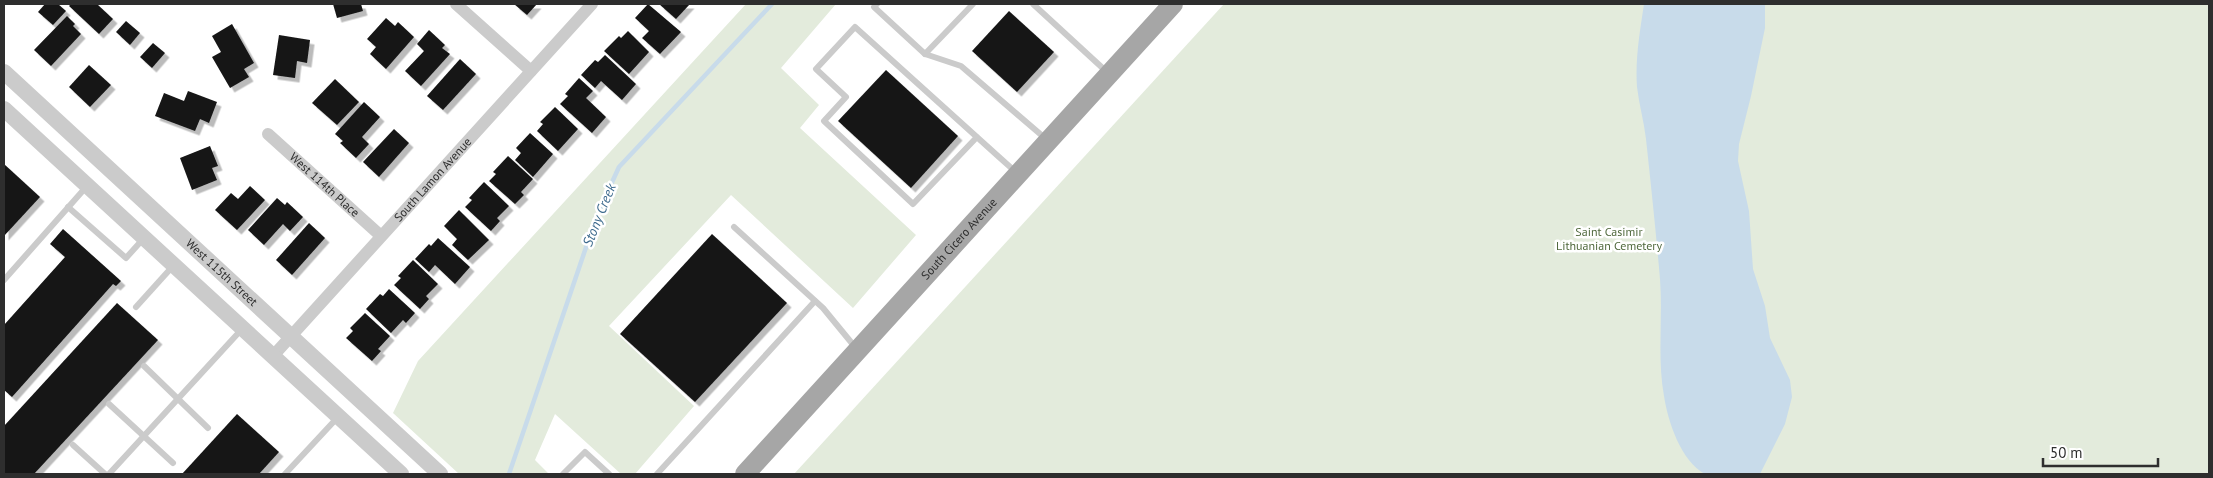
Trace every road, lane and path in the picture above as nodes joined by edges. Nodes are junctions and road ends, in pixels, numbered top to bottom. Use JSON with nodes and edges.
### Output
{"nodes":[{"id":1,"x":456,"y":4,"type":"edge"},
{"id":2,"x":592,"y":4,"type":"edge"},
{"id":3,"x":877,"y":4,"type":"edge"},
{"id":4,"x":973,"y":4,"type":"edge"},
{"id":5,"x":1033,"y":4,"type":"edge"},
{"id":6,"x":1173,"y":4,"type":"edge"},
{"id":7,"x":925,"y":54,"type":"junction"},
{"id":8,"x":531,"y":71,"type":"junction"},
{"id":9,"x":4,"y":72,"type":"edge"},
{"id":10,"x":1109,"y":74,"type":"junction"},
{"id":11,"x":4,"y":109,"type":"edge"},
{"id":12,"x":268,"y":134,"type":"dead end"},
{"id":13,"x":977,"y":137,"type":"junction"},
{"id":14,"x":1048,"y":141,"type":"junction"},
{"id":15,"x":1018,"y":174,"type":"junction"},
{"id":16,"x":87,"y":186,"type":"junction"},
{"id":17,"x":68,"y":207,"type":"junction"},
{"id":18,"x":734,"y":227,"type":"dead end"},
{"id":19,"x":381,"y":236,"type":"junction"},
{"id":20,"x":144,"y":238,"type":"junction"},
{"id":21,"x":174,"y":265,"type":"junction"},
{"id":22,"x":4,"y":280,"type":"edge"},
{"id":23,"x":816,"y":302,"type":"junction"},
{"id":24,"x":136,"y":308,"type":"dead end"},
{"id":25,"x":243,"y":328,"type":"junction"},
{"id":26,"x":291,"y":337,"type":"junction"},
{"id":27,"x":858,"y":350,"type":"junction"},
{"id":28,"x":273,"y":356,"type":"junction"},
{"id":29,"x":144,"y":366,"type":"dead end"},
{"id":30,"x":178,"y":399,"type":"junction"},
{"id":31,"x":109,"y":404,"type":"dead end"},
{"id":32,"x":338,"y":416,"type":"junction"},
{"id":33,"x":208,"y":428,"type":"dead end"},
{"id":34,"x":144,"y":436,"type":"junction"},
{"id":35,"x":73,"y":445,"type":"dead end"},
{"id":36,"x":173,"y":463,"type":"dead end"},
{"id":37,"x":107,"y":474,"type":"edge"},
{"id":38,"x":285,"y":474,"type":"edge"},
{"id":39,"x":401,"y":474,"type":"edge"},
{"id":40,"x":440,"y":474,"type":"edge"},
{"id":41,"x":563,"y":474,"type":"edge"},
{"id":42,"x":609,"y":474,"type":"edge"},
{"id":43,"x":657,"y":474,"type":"edge"},
{"id":44,"x":744,"y":474,"type":"edge"}],
"edges":[{"from":1,"to":8,"type":"street"},
{"from":2,"to":8,"type":"street","name":"South Lamon Avenue"},
{"from":3,"to":7,"type":"lane"},
{"from":4,"to":7,"type":"lane"},
{"from":5,"to":10,"type":"lane"},
{"from":6,"to":10,"type":"main road","name":"South Cicero Avenue"},
{"from":7,"to":14,"type":"lane"},
{"from":8,"to":19,"type":"street","name":"South Lamon Avenue"},
{"from":9,"to":26,"type":"street","name":"West 115th Street"},
{"from":10,"to":14,"type":"main road","name":"South Cicero Avenue"},
{"from":11,"to":16,"type":"street","name":"West 115th Street"},
{"from":12,"to":19,"type":"street","name":"West 114th Place"},
{"from":13,"to":13,"type":"lane"},
{"from":13,"to":15,"type":"lane"},
{"from":14,"to":15,"type":"main road","name":"South Cicero Avenue"},
{"from":15,"to":27,"type":"main road","name":"South Cicero Avenue"},
{"from":16,"to":17,"type":"lane"},
{"from":16,"to":20,"type":"street","name":"West 115th Street"},
{"from":17,"to":20,"type":"lane"},
{"from":17,"to":22,"type":"lane"},
{"from":18,"to":23,"type":"lane"},
{"from":19,"to":26,"type":"street","name":"South Lamon Avenue"},
{"from":20,"to":21,"type":"street","name":"West 115th Street"},
{"from":21,"to":24,"type":"lane"},
{"from":21,"to":25,"type":"street","name":"West 115th Street"},
{"from":23,"to":27,"type":"lane"},
{"from":23,"to":43,"type":"lane"},
{"from":25,"to":28,"type":"street","name":"West 115th Street"},
{"from":25,"to":30,"type":"lane"},
{"from":26,"to":28,"type":"street","name":"South Lamon Avenue"},
{"from":26,"to":40,"type":"street","name":"West 115th Street"},
{"from":27,"to":44,"type":"main road","name":"South Cicero Avenue"},
{"from":28,"to":32,"type":"street","name":"West 115th Street"},
{"from":29,"to":30,"type":"lane"},
{"from":30,"to":33,"type":"lane"},
{"from":30,"to":34,"type":"lane"},
{"from":31,"to":34,"type":"lane"},
{"from":32,"to":38,"type":"lane"},
{"from":32,"to":39,"type":"street","name":"West 115th Street"},
{"from":34,"to":36,"type":"lane"},
{"from":34,"to":37,"type":"lane"},
{"from":35,"to":37,"type":"lane"},
{"from":41,"to":42,"type":"lane"}]}
